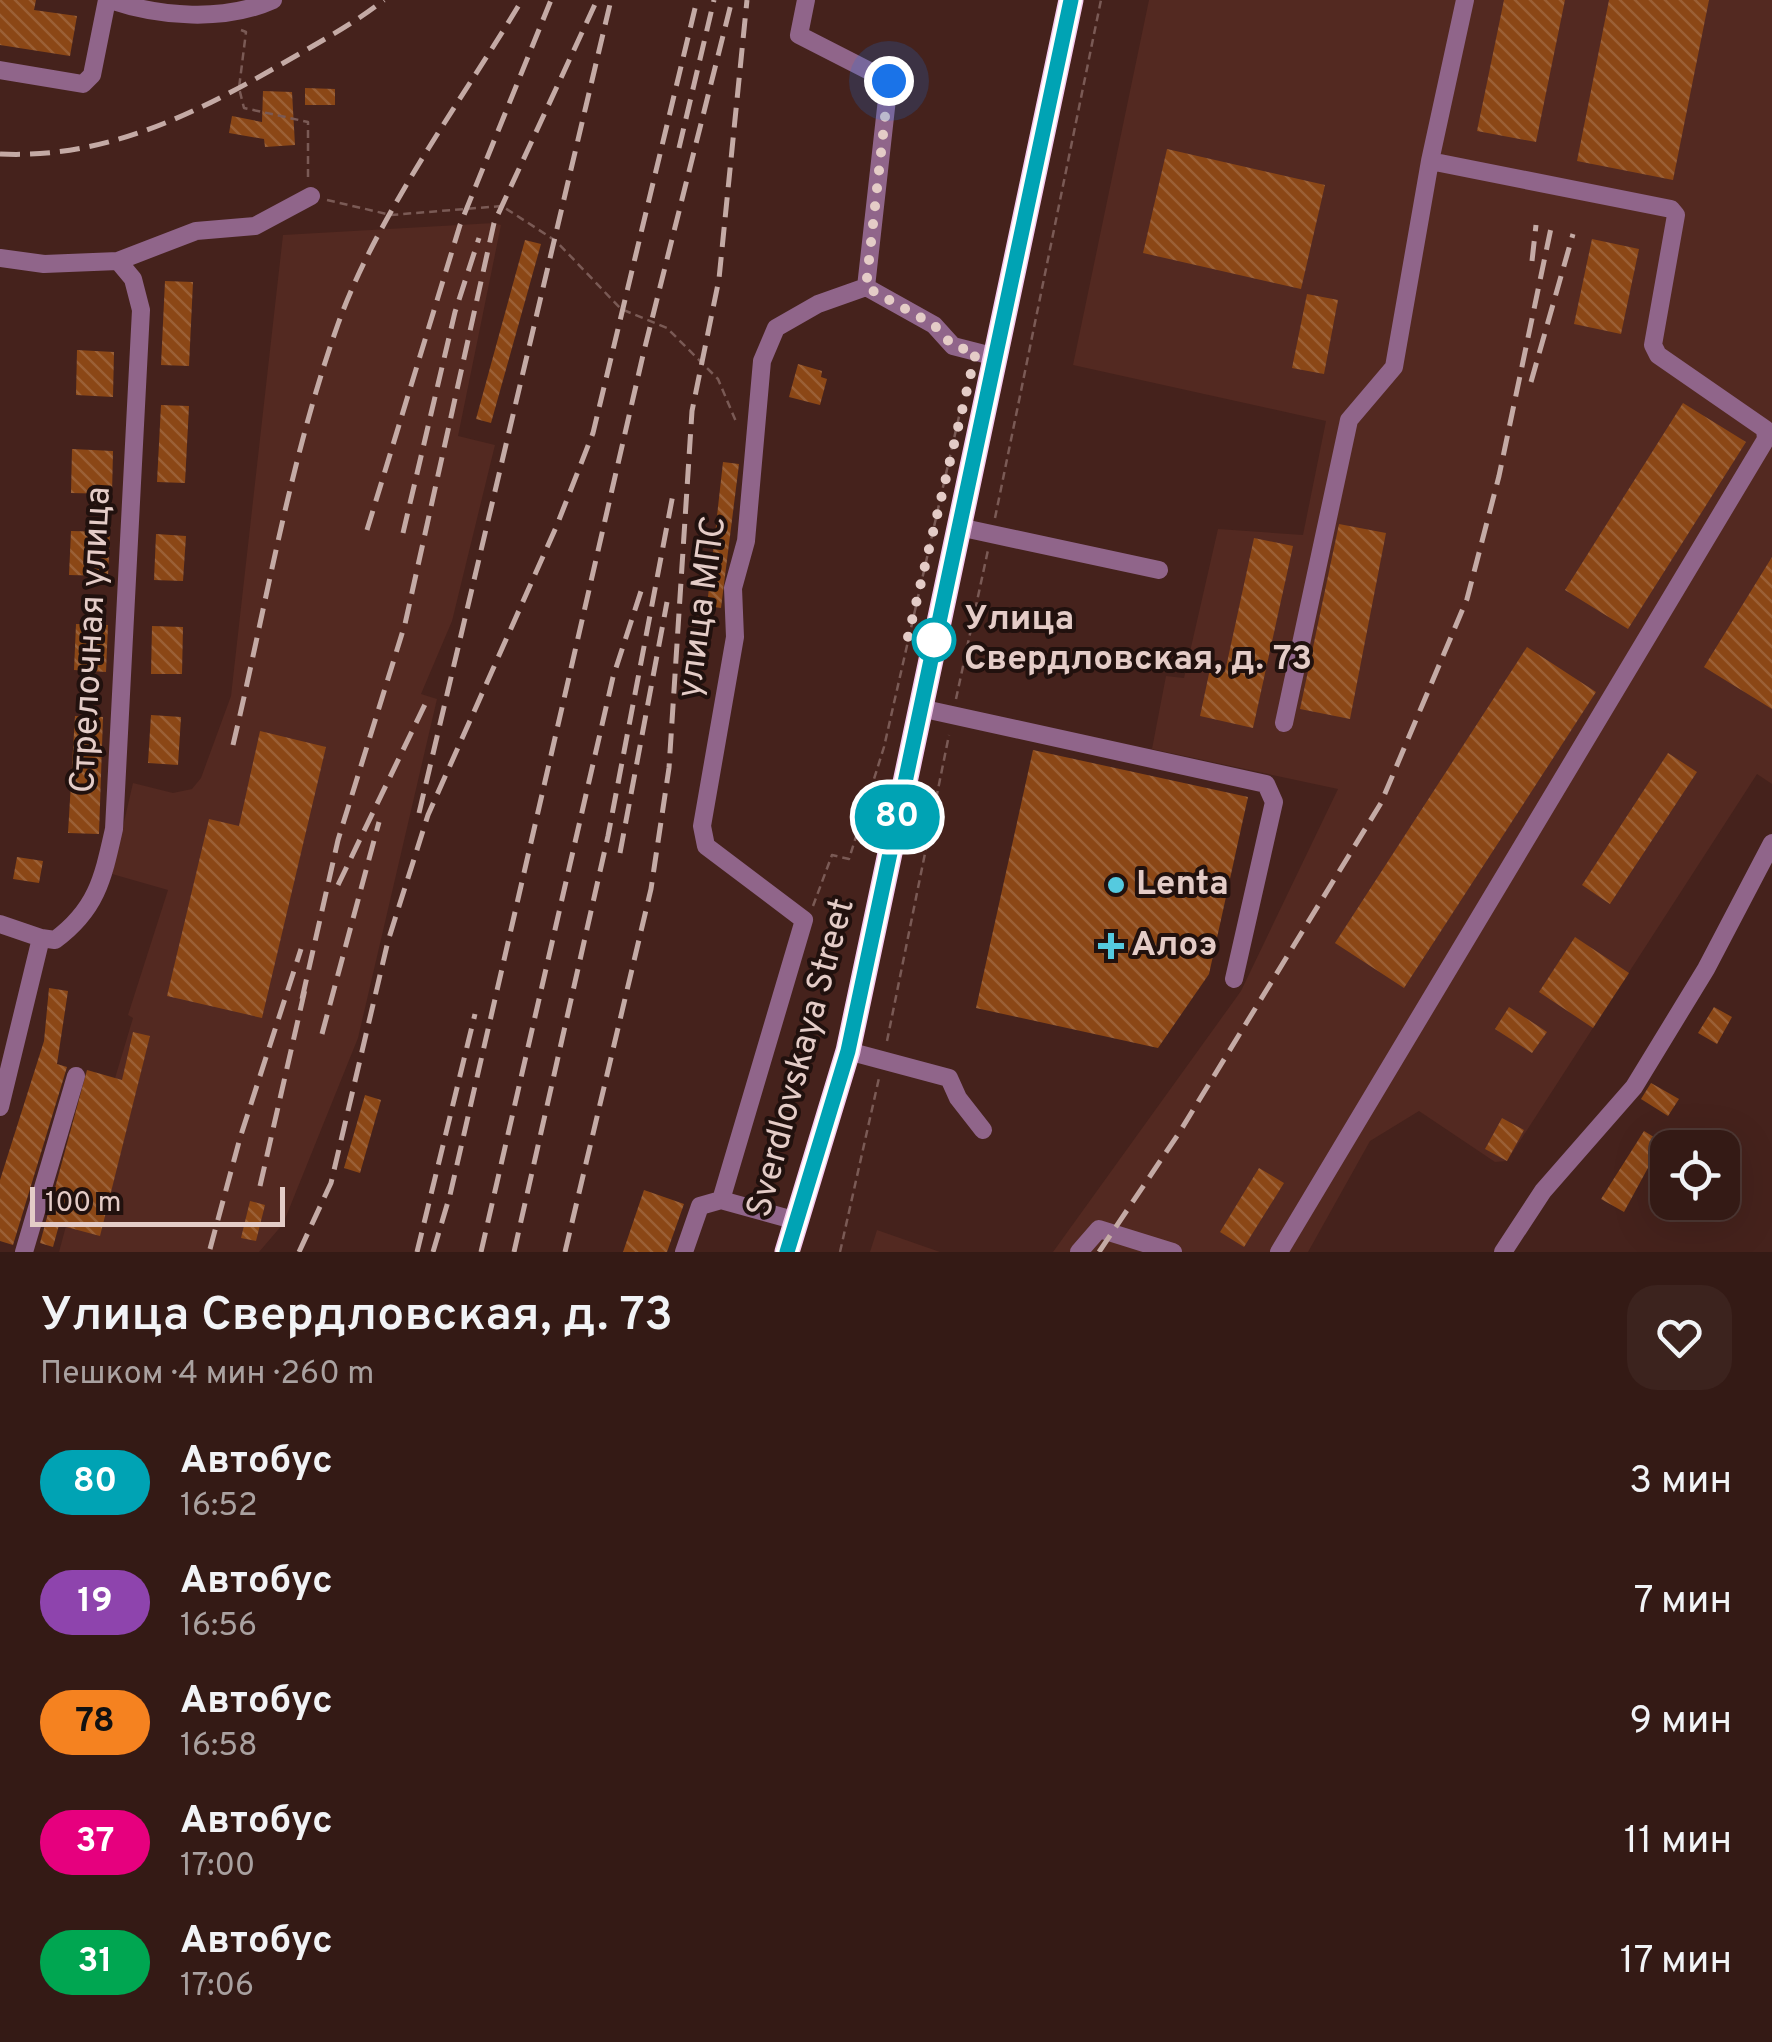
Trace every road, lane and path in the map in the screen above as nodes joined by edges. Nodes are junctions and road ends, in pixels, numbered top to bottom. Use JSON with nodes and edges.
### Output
{"nodes":[{"id":1,"x":109,"y":0,"type":"edge"},
{"id":2,"x":273,"y":0,"type":"edge"},
{"id":3,"x":806,"y":0,"type":"edge"},
{"id":4,"x":1070,"y":0,"type":"edge"},
{"id":5,"x":1101,"y":0,"type":"edge"},
{"id":6,"x":1465,"y":0,"type":"edge"},
{"id":7,"x":134,"y":4,"type":"edge"},
{"id":8,"x":207,"y":15,"type":"junction"},
{"id":9,"x":0,"y":70,"type":"edge"},
{"id":10,"x":1430,"y":161,"type":"junction"},
{"id":11,"x":311,"y":196,"type":"junction"},
{"id":12,"x":0,"y":258,"type":"edge"},
{"id":13,"x":118,"y":261,"type":"junction"},
{"id":14,"x":866,"y":287,"type":"junction"},
{"id":15,"x":996,"y":356,"type":"junction"},
{"id":16,"x":967,"y":386,"type":"dead end"},
{"id":17,"x":755,"y":452,"type":"junction"},
{"id":18,"x":959,"y":527,"type":"junction"},
{"id":19,"x":991,"y":535,"type":"junction"},
{"id":20,"x":1160,"y":570,"type":"dead end"},
{"id":21,"x":955,"y":702,"type":"dead end"},
{"id":22,"x":920,"y":708,"type":"junction"},
{"id":23,"x":1284,"y":722,"type":"dead end"},
{"id":24,"x":950,"y":729,"type":"dead end"},
{"id":25,"x":931,"y":756,"type":"dead end"},
{"id":26,"x":944,"y":758,"type":"junction"},
{"id":27,"x":1772,"y":843,"type":"edge"},
{"id":28,"x":804,"y":920,"type":"junction"},
{"id":29,"x":0,"y":924,"type":"edge"},
{"id":30,"x":41,"y":938,"type":"junction"},
{"id":31,"x":1234,"y":979,"type":"dead end"},
{"id":32,"x":848,"y":1051,"type":"junction"},
{"id":33,"x":882,"y":1062,"type":"junction"},
{"id":34,"x":76,"y":1076,"type":"dead end"},
{"id":35,"x":0,"y":1107,"type":"edge"},
{"id":36,"x":983,"y":1130,"type":"dead end"},
{"id":37,"x":721,"y":1200,"type":"junction"},
{"id":38,"x":798,"y":1221,"type":"junction"},
{"id":39,"x":24,"y":1252,"type":"edge"},
{"id":40,"x":684,"y":1252,"type":"edge"},
{"id":41,"x":786,"y":1252,"type":"edge"},
{"id":42,"x":840,"y":1252,"type":"edge"},
{"id":43,"x":1079,"y":1252,"type":"edge"},
{"id":44,"x":1173,"y":1252,"type":"edge"},
{"id":45,"x":1279,"y":1252,"type":"edge"},
{"id":46,"x":1503,"y":1252,"type":"edge"}],
"edges":[{"from":1,"to":7,"type":"street"},
{"from":1,"to":9,"type":"street"},
{"from":2,"to":8,"type":"street"},
{"from":3,"to":14,"type":"street"},
{"from":4,"to":15,"type":"highway","name":"Sverdlovskaya Street"},
{"from":5,"to":19,"type":"path"},
{"from":6,"to":10,"type":"street"},
{"from":7,"to":8,"type":"street"},
{"from":8,"to":11,"type":"path"},
{"from":10,"to":23,"type":"street"},
{"from":10,"to":45,"type":"street"},
{"from":11,"to":13,"type":"street"},
{"from":11,"to":17,"type":"path"},
{"from":12,"to":13,"type":"street"},
{"from":13,"to":30,"type":"street","name":"Стрелочная улица"},
{"from":14,"to":15,"type":"street"},
{"from":14,"to":17,"type":"street","name":"улица МПС"},
{"from":15,"to":18,"type":"highway","name":"Sverdlovskaya Street"},
{"from":16,"to":28,"type":"path"},
{"from":17,"to":28,"type":"street","name":"улица МПС"},
{"from":18,"to":19,"type":"street"},
{"from":18,"to":22,"type":"highway","name":"Sverdlovskaya Street"},
{"from":19,"to":20,"type":"street"},
{"from":19,"to":21,"type":"path"},
{"from":22,"to":31,"type":"street"},
{"from":22,"to":32,"type":"highway","name":"Sverdlovskaya Street"},
{"from":24,"to":26,"type":"path"},
{"from":25,"to":26,"type":"path"},
{"from":26,"to":33,"type":"path"},
{"from":27,"to":46,"type":"street"},
{"from":28,"to":37,"type":"street"},
{"from":29,"to":30,"type":"street"},
{"from":30,"to":35,"type":"street"},
{"from":32,"to":33,"type":"street"},
{"from":32,"to":38,"type":"highway","name":"Sverdlovskaya Street"},
{"from":33,"to":36,"type":"street"},
{"from":33,"to":42,"type":"path"},
{"from":34,"to":39,"type":"street"},
{"from":37,"to":38,"type":"street"},
{"from":37,"to":40,"type":"street"},
{"from":38,"to":41,"type":"highway","name":"Sverdlovskaya Street"},
{"from":43,"to":44,"type":"street"}]}
